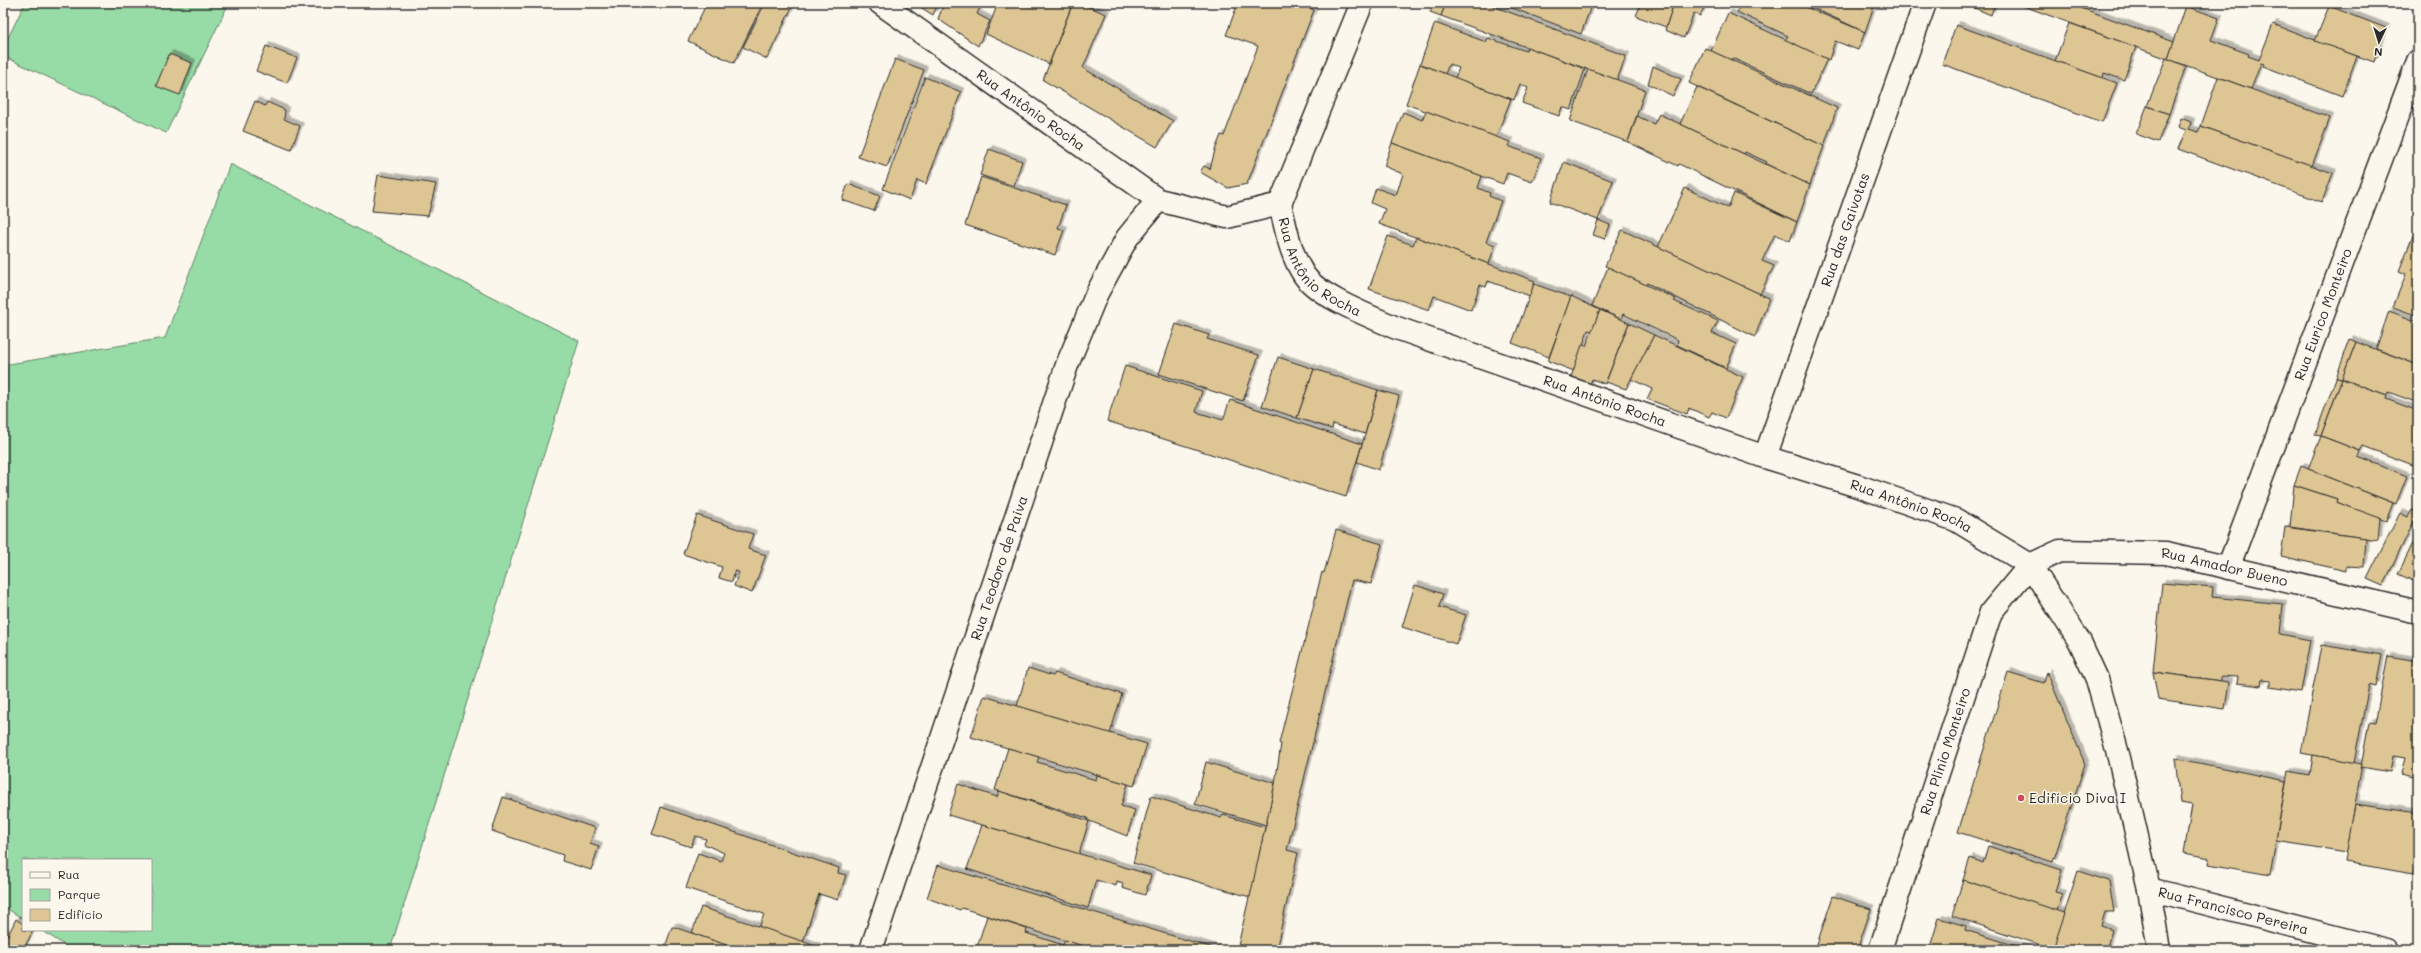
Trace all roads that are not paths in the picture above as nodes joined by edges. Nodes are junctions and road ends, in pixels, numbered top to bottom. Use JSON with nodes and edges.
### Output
{"nodes":[{"id":1,"x":880,"y":3,"type":"edge"},
{"id":2,"x":1362,"y":3,"type":"edge"},
{"id":3,"x":1925,"y":3,"type":"edge"},
{"id":4,"x":2418,"y":61,"type":"edge"},
{"id":5,"x":1158,"y":200,"type":"junction"},
{"id":6,"x":1280,"y":204,"type":"junction"},
{"id":7,"x":1765,"y":458,"type":"junction"},
{"id":8,"x":2030,"y":564,"type":"junction"},
{"id":9,"x":2228,"y":568,"type":"junction"},
{"id":10,"x":2418,"y":612,"type":"edge"},
{"id":11,"x":2149,"y":889,"type":"junction"},
{"id":12,"x":871,"y":950,"type":"edge"},
{"id":13,"x":1880,"y":950,"type":"edge"},
{"id":14,"x":2159,"y":950,"type":"edge"},
{"id":15,"x":2387,"y":950,"type":"edge"}],
"edges":[{"from":1,"to":5,"type":"street","name":"Rua Antônio Rocha"},
{"from":2,"to":6,"type":"street"},
{"from":3,"to":7,"type":"street","name":"Rua das Gaivotas"},
{"from":4,"to":9,"type":"street","name":"Rua Eurico Monteiro"},
{"from":5,"to":6,"type":"street","name":"Rua Antônio Rocha"},
{"from":5,"to":12,"type":"street","name":"Rua Teodoro de Paiva"},
{"from":6,"to":7,"type":"street","name":"Rua Antônio Rocha"},
{"from":7,"to":8,"type":"street","name":"Rua Antônio Rocha"},
{"from":8,"to":9,"type":"street","name":"Rua Amador Bueno"},
{"from":8,"to":11,"type":"street","name":"Rua Antônio Rocha"},
{"from":8,"to":13,"type":"street","name":"Rua Plinio Monteiro"},
{"from":9,"to":10,"type":"street","name":"Rua Amador Bueno"},
{"from":11,"to":14,"type":"street","name":"Rua Antônio Rocha"},
{"from":11,"to":15,"type":"street","name":"Rua Francisco Pereira"}]}
